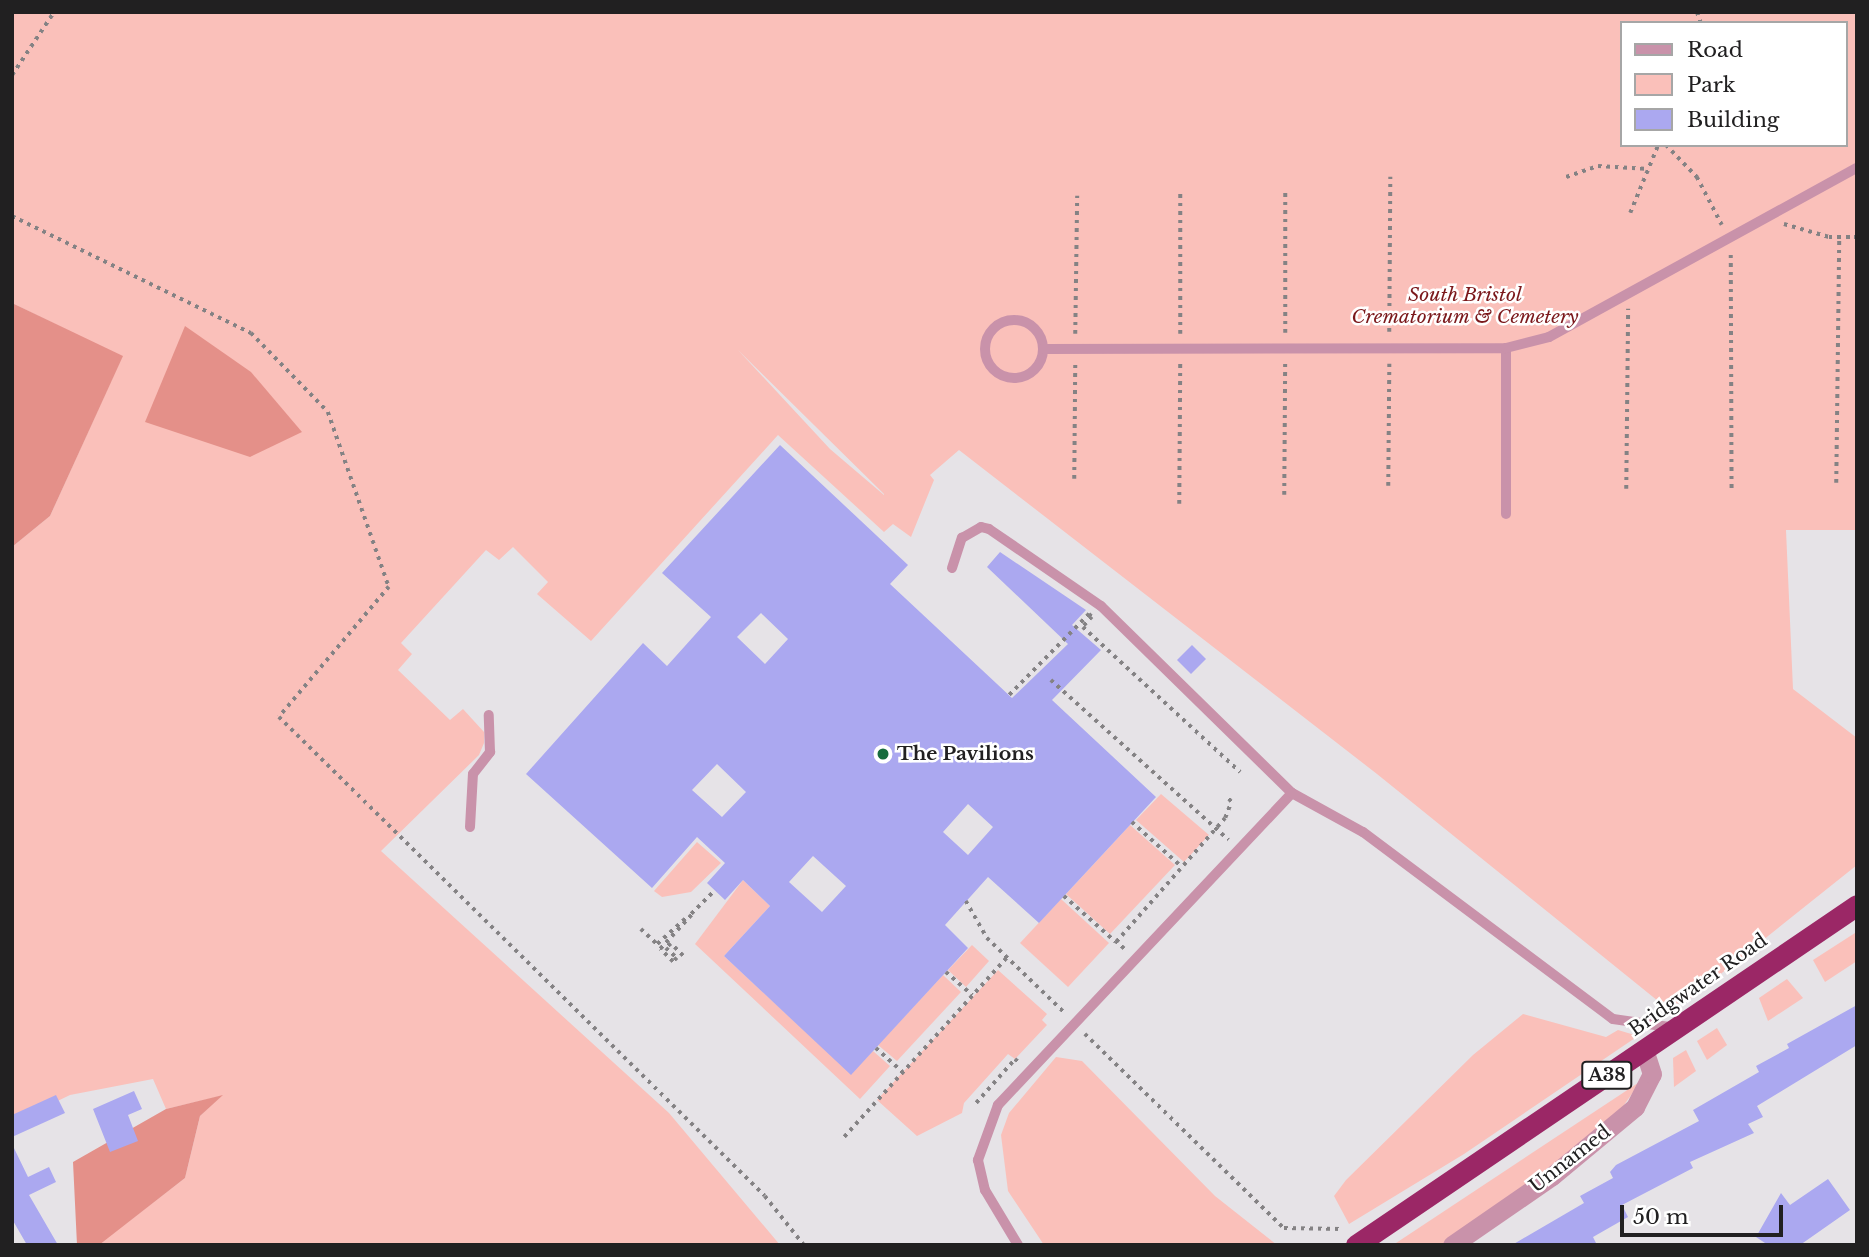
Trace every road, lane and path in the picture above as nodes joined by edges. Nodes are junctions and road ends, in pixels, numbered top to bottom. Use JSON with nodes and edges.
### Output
{"nodes":[{"id":1,"x":54,"y":12,"type":"edge"},
{"id":2,"x":12,"y":75,"type":"edge"},
{"id":3,"x":1657,"y":147,"type":"edge"},
{"id":4,"x":1667,"y":147,"type":"edge"},
{"id":5,"x":1649,"y":169,"type":"junction"},
{"id":6,"x":1857,"y":169,"type":"edge"},
{"id":7,"x":1566,"y":177,"type":"dead end"},
{"id":8,"x":1077,"y":196,"type":"dead end"},
{"id":9,"x":1630,"y":213,"type":"dead end"},
{"id":10,"x":1777,"y":213,"type":"junction"},
{"id":11,"x":12,"y":216,"type":"edge"},
{"id":12,"x":1839,"y":237,"type":"junction"},
{"id":13,"x":1857,"y":237,"type":"edge"},
{"id":14,"x":1730,"y":238,"type":"junction"},
{"id":15,"x":1627,"y":293,"type":"junction"},
{"id":16,"x":1506,"y":348,"type":"junction"},
{"id":17,"x":1043,"y":349,"type":"junction"},
{"id":18,"x":1075,"y":350,"type":"junction"},
{"id":19,"x":1074,"y":479,"type":"dead end"},
{"id":20,"x":1836,"y":483,"type":"dead end"},
{"id":21,"x":1626,"y":489,"type":"dead end"},
{"id":22,"x":1732,"y":491,"type":"dead end"},
{"id":23,"x":1506,"y":514,"type":"dead end"},
{"id":24,"x":952,"y":568,"type":"dead end"},
{"id":25,"x":1051,"y":680,"type":"dead end"},
{"id":26,"x":1009,"y":695,"type":"dead end"},
{"id":27,"x":489,"y":715,"type":"dead end"},
{"id":28,"x":1240,"y":772,"type":"dead end"},
{"id":29,"x":1292,"y":793,"type":"junction"},
{"id":30,"x":1226,"y":796,"type":"dead end"},
{"id":31,"x":1132,"y":822,"type":"dead end"},
{"id":32,"x":470,"y":827,"type":"dead end"},
{"id":33,"x":1216,"y":828,"type":"junction"},
{"id":34,"x":1237,"y":847,"type":"junction"},
{"id":35,"x":1182,"y":867,"type":"junction"},
{"id":36,"x":715,"y":890,"type":"dead end"},
{"id":37,"x":1064,"y":896,"type":"dead end"},
{"id":38,"x":967,"y":901,"type":"dead end"},
{"id":39,"x":1857,"y":905,"type":"edge"},
{"id":40,"x":693,"y":913,"type":"junction"},
{"id":41,"x":641,"y":929,"type":"dead end"},
{"id":42,"x":1116,"y":942,"type":"junction"},
{"id":43,"x":1128,"y":953,"type":"dead end"},
{"id":44,"x":683,"y":956,"type":"dead end"},
{"id":45,"x":1007,"y":957,"type":"junction"},
{"id":46,"x":946,"y":972,"type":"dead end"},
{"id":47,"x":972,"y":995,"type":"junction"},
{"id":48,"x":1075,"y":1006,"type":"dead end"},
{"id":49,"x":1069,"y":1018,"type":"junction"},
{"id":50,"x":1675,"y":1028,"type":"junction"},
{"id":51,"x":876,"y":1048,"type":"dead end"},
{"id":52,"x":1644,"y":1050,"type":"junction"},
{"id":53,"x":903,"y":1072,"type":"junction"},
{"id":54,"x":844,"y":1137,"type":"dead end"},
{"id":55,"x":1357,"y":1244,"type":"edge"},
{"id":56,"x":804,"y":1245,"type":"edge"},
{"id":57,"x":1018,"y":1245,"type":"edge"},
{"id":58,"x":1452,"y":1245,"type":"edge"}],
"edges":[{"from":1,"to":2,"type":"path"},
{"from":3,"to":5,"type":"path"},
{"from":4,"to":14,"type":"path"},
{"from":5,"to":7,"type":"path"},
{"from":5,"to":9,"type":"path"},
{"from":6,"to":10,"type":"lane"},
{"from":8,"to":18,"type":"path"},
{"from":10,"to":12,"type":"path"},
{"from":10,"to":14,"type":"lane"},
{"from":11,"to":56,"type":"path"},
{"from":12,"to":13,"type":"path"},
{"from":12,"to":20,"type":"path"},
{"from":14,"to":15,"type":"lane"},
{"from":14,"to":22,"type":"path"},
{"from":15,"to":16,"type":"lane"},
{"from":15,"to":21,"type":"path"},
{"from":16,"to":18,"type":"lane"},
{"from":16,"to":23,"type":"lane"},
{"from":17,"to":17,"type":"lane"},
{"from":17,"to":18,"type":"lane"},
{"from":18,"to":19,"type":"path"},
{"from":24,"to":29,"type":"lane"},
{"from":25,"to":33,"type":"path"},
{"from":26,"to":28,"type":"path"},
{"from":27,"to":32,"type":"lane"},
{"from":29,"to":34,"type":"lane"},
{"from":29,"to":50,"type":"lane"},
{"from":30,"to":33,"type":"path"},
{"from":31,"to":35,"type":"path"},
{"from":33,"to":34,"type":"path"},
{"from":33,"to":35,"type":"path"},
{"from":34,"to":49,"type":"lane"},
{"from":35,"to":42,"type":"path"},
{"from":36,"to":40,"type":"path"},
{"from":37,"to":42,"type":"path"},
{"from":38,"to":45,"type":"path"},
{"from":39,"to":50,"type":"highway","name":"Bridgwater Road","number":"A38"},
{"from":40,"to":41,"type":"path"},
{"from":40,"to":44,"type":"path"},
{"from":42,"to":43,"type":"path"},
{"from":45,"to":47,"type":"path"},
{"from":45,"to":49,"type":"path"},
{"from":46,"to":47,"type":"path"},
{"from":47,"to":53,"type":"path"},
{"from":48,"to":49,"type":"path"},
{"from":49,"to":55,"type":"path"},
{"from":49,"to":57,"type":"lane"},
{"from":50,"to":52,"type":"highway","name":"Bridgwater Road","number":"A38"},
{"from":51,"to":53,"type":"path"},
{"from":52,"to":55,"type":"highway","name":"Bridgwater Road","number":"A38"},
{"from":52,"to":58,"type":"street","name":"Unnamed"},
{"from":53,"to":54,"type":"path"}]}
